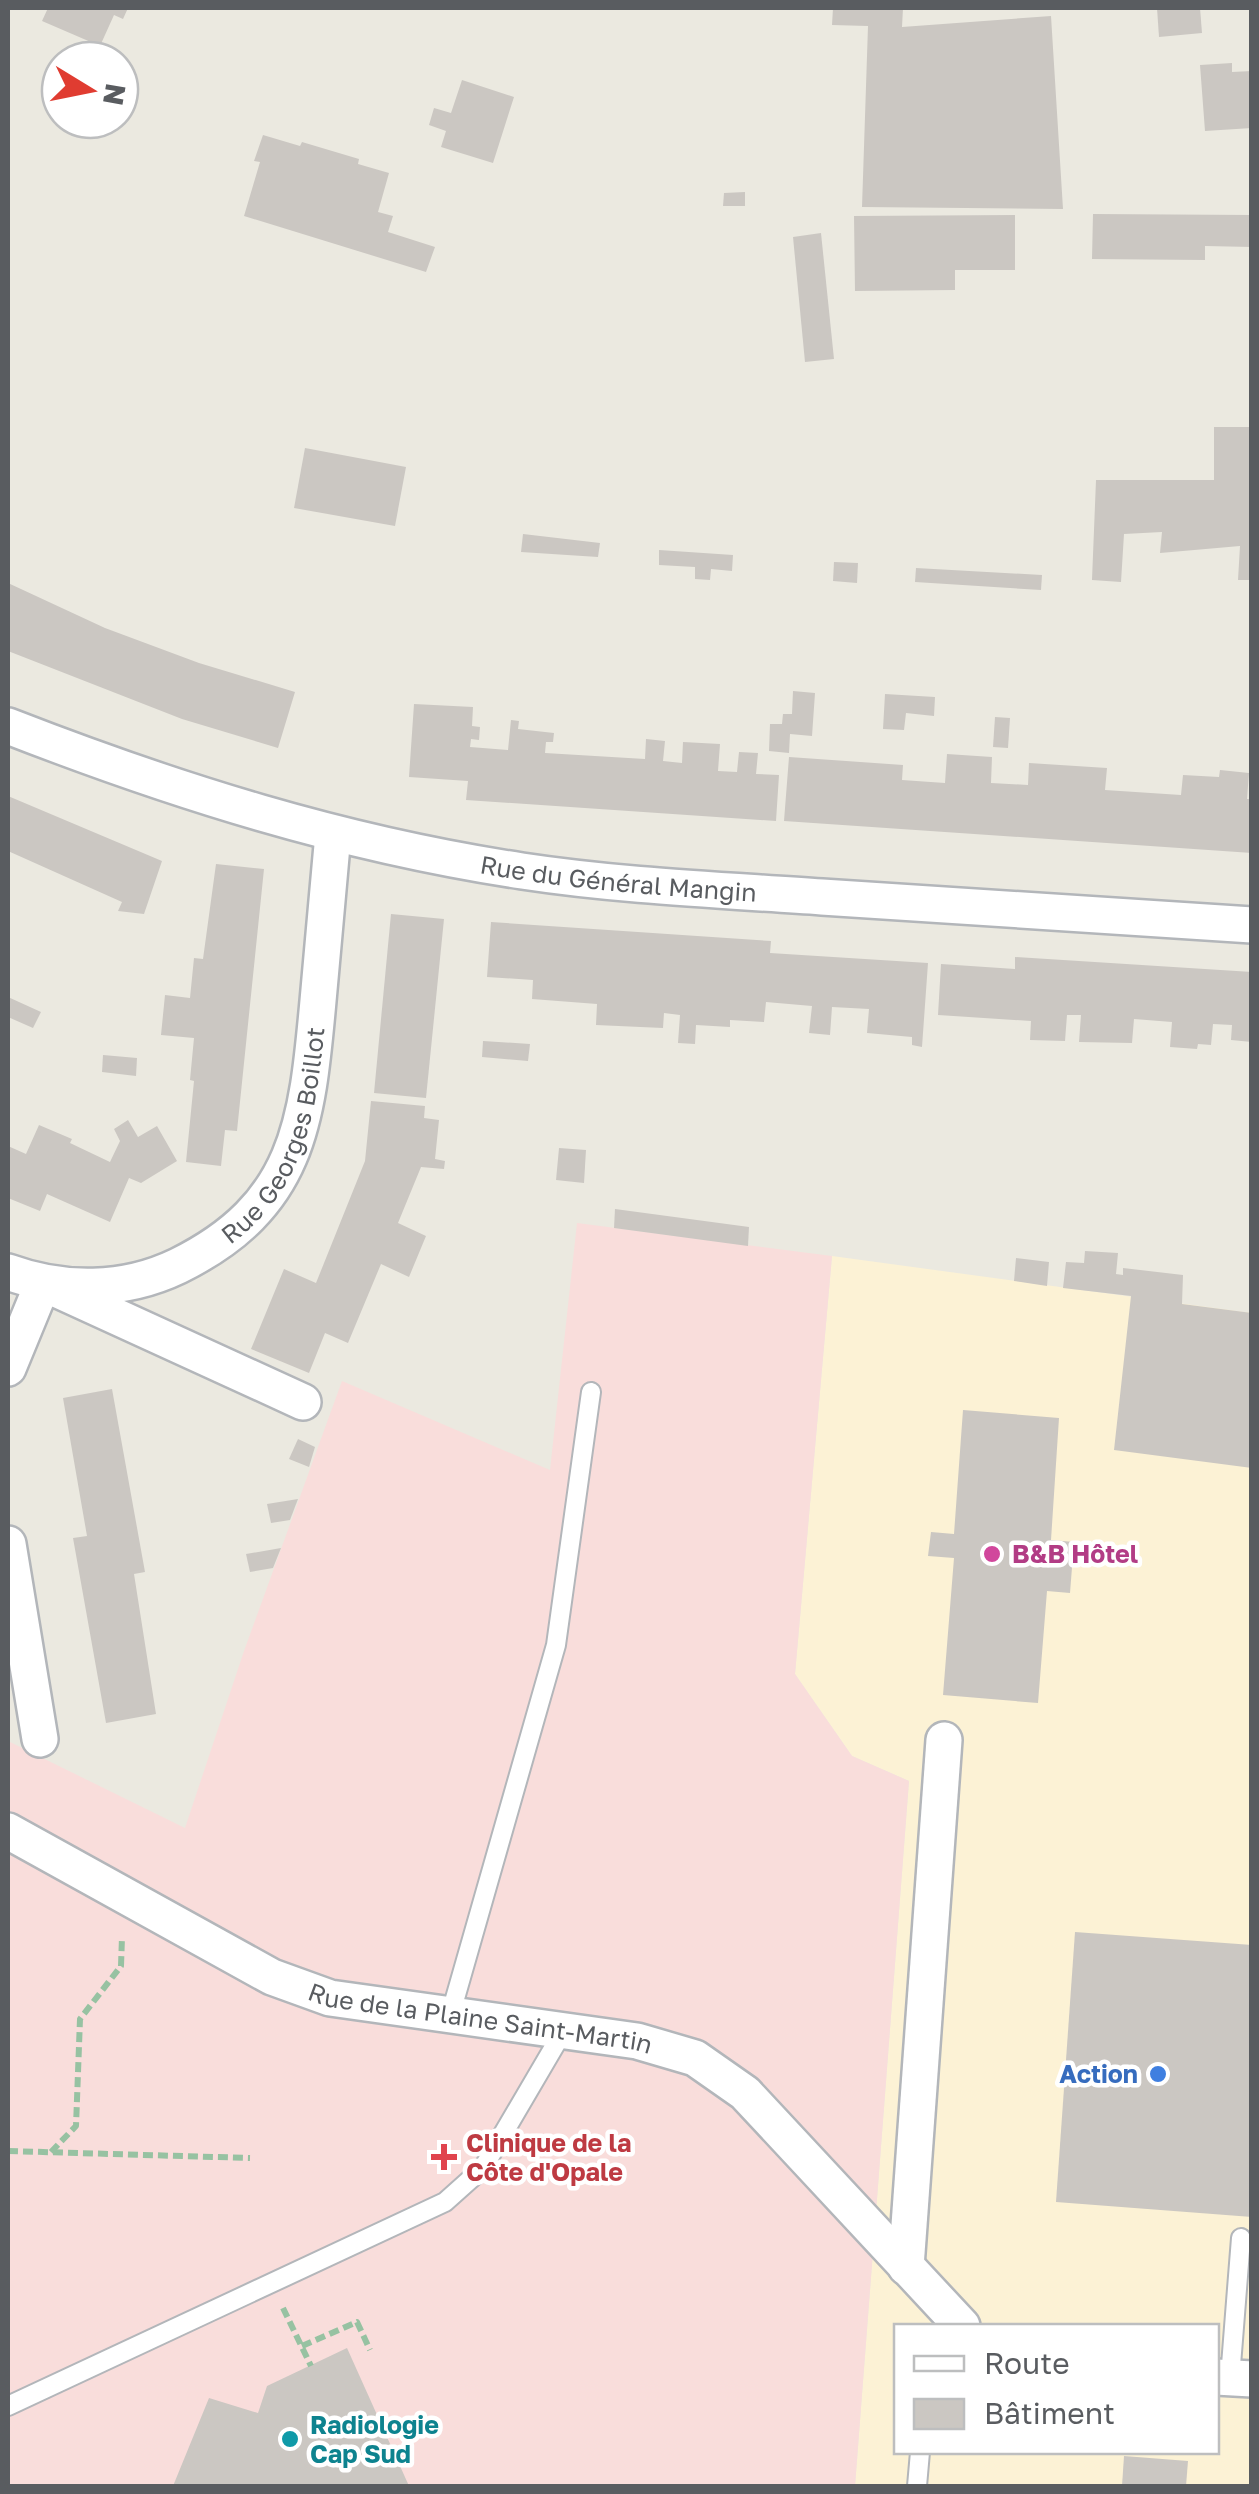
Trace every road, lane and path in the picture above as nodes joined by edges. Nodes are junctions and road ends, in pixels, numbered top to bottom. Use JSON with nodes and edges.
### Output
{"nodes":[{"id":1,"x":8,"y":726,"type":"edge"},
{"id":2,"x":334,"y":834,"type":"junction"},
{"id":3,"x":1252,"y":925,"type":"edge"},
{"id":4,"x":8,"y":1272,"type":"edge"},
{"id":5,"x":43,"y":1283,"type":"junction"},
{"id":6,"x":8,"y":1368,"type":"edge"},
{"id":7,"x":591,"y":1392,"type":"dead end"},
{"id":8,"x":303,"y":1402,"type":"dead end"},
{"id":9,"x":8,"y":1544,"type":"edge"},
{"id":10,"x":40,"y":1738,"type":"dead end"},
{"id":11,"x":944,"y":1740,"type":"dead end"},
{"id":12,"x":8,"y":1831,"type":"edge"},
{"id":13,"x":124,"y":1895,"type":"junction"},
{"id":14,"x":450,"y":2016,"type":"junction"},
{"id":15,"x":564,"y":2030,"type":"junction"},
{"id":16,"x":8,"y":2151,"type":"edge"},
{"id":17,"x":51,"y":2152,"type":"junction"},
{"id":18,"x":250,"y":2158,"type":"dead end"},
{"id":19,"x":1241,"y":2238,"type":"dead end"},
{"id":20,"x":906,"y":2267,"type":"junction"},
{"id":21,"x":272,"y":2284,"type":"junction"},
{"id":22,"x":953,"y":2323,"type":"edge"},
{"id":23,"x":302,"y":2346,"type":"junction"},
{"id":24,"x":370,"y":2350,"type":"dead end"},
{"id":25,"x":311,"y":2366,"type":"dead end"},
{"id":26,"x":1233,"y":2378,"type":"edge"},
{"id":27,"x":8,"y":2406,"type":"edge"},
{"id":28,"x":920,"y":2454,"type":"edge"},
{"id":29,"x":916,"y":2486,"type":"edge"}],
"edges":[{"from":1,"to":2,"type":"street","name":"Rue du Général Mangin"},
{"from":2,"to":3,"type":"street","name":"Rue du Général Mangin"},
{"from":2,"to":5,"type":"street","name":"Rue Georges Boillot"},
{"from":4,"to":5,"type":"street","name":"Rue Georges Boillot"},
{"from":5,"to":6,"type":"street"},
{"from":5,"to":8,"type":"street","name":"Rue Georges Boillot"},
{"from":7,"to":14,"type":"lane"},
{"from":9,"to":10,"type":"street"},
{"from":11,"to":20,"type":"street"},
{"from":12,"to":13,"type":"street","name":"Rue de la Plaine Saint-Martin"},
{"from":13,"to":14,"type":"street","name":"Rue de la Plaine Saint-Martin"},
{"from":13,"to":17,"type":"path"},
{"from":14,"to":15,"type":"street","name":"Rue de la Plaine Saint-Martin"},
{"from":15,"to":20,"type":"street","name":"Rue de la Plaine Saint-Martin"},
{"from":15,"to":21,"type":"lane"},
{"from":16,"to":17,"type":"path"},
{"from":17,"to":18,"type":"path"},
{"from":19,"to":26,"type":"lane"},
{"from":20,"to":22,"type":"street","name":"Rue de la Plaine Saint-Martin"},
{"from":21,"to":23,"type":"path"},
{"from":21,"to":27,"type":"lane"},
{"from":23,"to":24,"type":"path"},
{"from":23,"to":25,"type":"path"},
{"from":28,"to":29,"type":"lane"}]}
